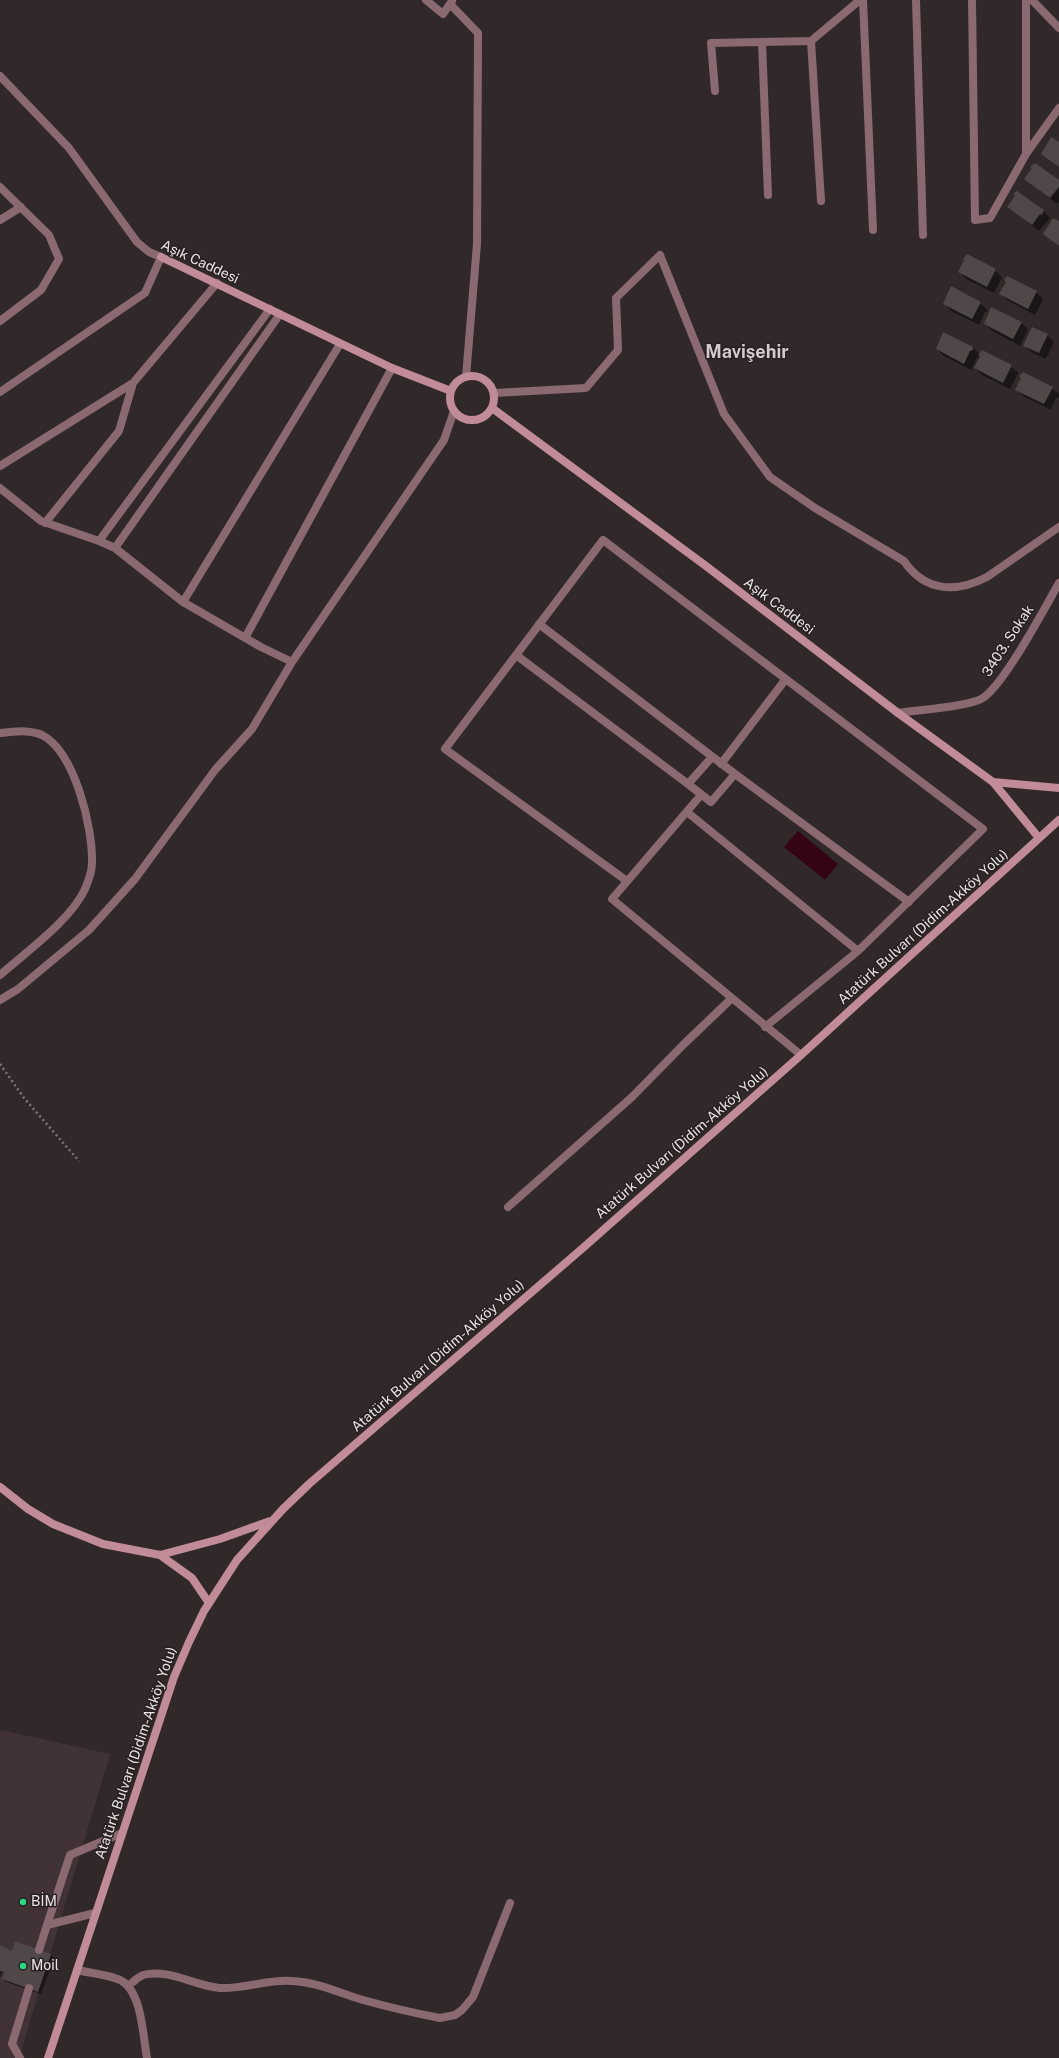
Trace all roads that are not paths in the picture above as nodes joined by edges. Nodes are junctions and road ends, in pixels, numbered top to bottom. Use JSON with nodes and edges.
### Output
{"nodes":[{"id":1,"x":426,"y":0,"type":"edge"},
{"id":2,"x":860,"y":0,"type":"edge"},
{"id":3,"x":863,"y":0,"type":"edge"},
{"id":4,"x":916,"y":0,"type":"edge"},
{"id":5,"x":972,"y":0,"type":"edge"},
{"id":6,"x":1026,"y":0,"type":"edge"},
{"id":7,"x":1032,"y":0,"type":"edge"},
{"id":8,"x":451,"y":2,"type":"edge"},
{"id":9,"x":1059,"y":28,"type":"edge"},
{"id":10,"x":812,"y":41,"type":"junction"},
{"id":11,"x":762,"y":42,"type":"junction"},
{"id":12,"x":0,"y":76,"type":"edge"},
{"id":13,"x":715,"y":91,"type":"dead end"},
{"id":14,"x":1059,"y":108,"type":"edge"},
{"id":15,"x":1026,"y":154,"type":"junction"},
{"id":16,"x":0,"y":187,"type":"edge"},
{"id":17,"x":768,"y":194,"type":"dead end"},
{"id":18,"x":821,"y":201,"type":"dead end"},
{"id":19,"x":21,"y":207,"type":"junction"},
{"id":20,"x":0,"y":220,"type":"edge"},
{"id":21,"x":874,"y":230,"type":"dead end"},
{"id":22,"x":923,"y":235,"type":"dead end"},
{"id":23,"x":161,"y":257,"type":"junction"},
{"id":24,"x":217,"y":283,"type":"junction"},
{"id":25,"x":270,"y":309,"type":"junction"},
{"id":26,"x":280,"y":314,"type":"junction"},
{"id":27,"x":0,"y":322,"type":"edge"},
{"id":28,"x":340,"y":344,"type":"junction"},
{"id":29,"x":392,"y":368,"type":"junction"},
{"id":30,"x":466,"y":376,"type":"junction"},
{"id":31,"x":133,"y":383,"type":"junction"},
{"id":32,"x":451,"y":391,"type":"junction"},
{"id":33,"x":0,"y":392,"type":"edge"},
{"id":34,"x":494,"y":393,"type":"junction"},
{"id":35,"x":492,"y":408,"type":"junction"},
{"id":36,"x":454,"y":411,"type":"junction"},
{"id":37,"x":0,"y":466,"type":"edge"},
{"id":38,"x":0,"y":488,"type":"edge"},
{"id":39,"x":45,"y":523,"type":"junction"},
{"id":40,"x":1059,"y":527,"type":"edge"},
{"id":41,"x":99,"y":541,"type":"junction"},
{"id":42,"x":114,"y":548,"type":"junction"},
{"id":43,"x":1059,"y":583,"type":"edge"},
{"id":44,"x":183,"y":602,"type":"junction"},
{"id":45,"x":540,"y":624,"type":"junction"},
{"id":46,"x":245,"y":638,"type":"junction"},
{"id":47,"x":516,"y":654,"type":"junction"},
{"id":48,"x":292,"y":662,"type":"junction"},
{"id":49,"x":785,"y":680,"type":"junction"},
{"id":50,"x":898,"y":713,"type":"junction"},
{"id":51,"x":0,"y":733,"type":"edge"},
{"id":52,"x":712,"y":757,"type":"junction"},
{"id":53,"x":721,"y":764,"type":"junction"},
{"id":54,"x":735,"y":774,"type":"junction"},
{"id":55,"x":993,"y":782,"type":"junction"},
{"id":56,"x":688,"y":784,"type":"junction"},
{"id":57,"x":1059,"y":788,"type":"edge"},
{"id":58,"x":701,"y":795,"type":"junction"},
{"id":59,"x":687,"y":812,"type":"junction"},
{"id":60,"x":1059,"y":820,"type":"edge"},
{"id":61,"x":1040,"y":838,"type":"junction"},
{"id":62,"x":628,"y":881,"type":"junction"},
{"id":63,"x":909,"y":902,"type":"junction"},
{"id":64,"x":858,"y":951,"type":"junction"},
{"id":65,"x":0,"y":976,"type":"edge"},
{"id":66,"x":731,"y":999,"type":"junction"},
{"id":67,"x":0,"y":1000,"type":"edge"},
{"id":68,"x":765,"y":1028,"type":"junction"},
{"id":69,"x":800,"y":1055,"type":"junction"},
{"id":70,"x":508,"y":1207,"type":"dead end"},
{"id":71,"x":0,"y":1487,"type":"edge"},
{"id":72,"x":272,"y":1520,"type":"junction"},
{"id":73,"x":160,"y":1555,"type":"junction"},
{"id":74,"x":209,"y":1603,"type":"junction"},
{"id":75,"x":122,"y":1833,"type":"junction"},
{"id":76,"x":510,"y":1903,"type":"dead end"},
{"id":77,"x":95,"y":1913,"type":"junction"},
{"id":78,"x":47,"y":1925,"type":"junction"},
{"id":79,"x":39,"y":1950,"type":"dead end"},
{"id":80,"x":77,"y":1970,"type":"junction"},
{"id":81,"x":128,"y":1986,"type":"junction"},
{"id":82,"x":29,"y":1988,"type":"dead end"},
{"id":83,"x":20,"y":2058,"type":"edge"},
{"id":84,"x":48,"y":2058,"type":"edge"},
{"id":85,"x":148,"y":2058,"type":"edge"}],
"edges":[{"from":1,"to":8,"type":"street"},
{"from":2,"to":10,"type":"street"},
{"from":3,"to":21,"type":"street"},
{"from":4,"to":22,"type":"street"},
{"from":5,"to":15,"type":"street"},
{"from":6,"to":15,"type":"street"},
{"from":7,"to":9,"type":"street"},
{"from":8,"to":30,"type":"street"},
{"from":10,"to":11,"type":"street"},
{"from":10,"to":18,"type":"street"},
{"from":11,"to":13,"type":"street"},
{"from":11,"to":17,"type":"street"},
{"from":12,"to":23,"type":"street","name":"Aşık Caddesi"},
{"from":14,"to":15,"type":"street"},
{"from":16,"to":19,"type":"street"},
{"from":19,"to":20,"type":"street"},
{"from":19,"to":27,"type":"street"},
{"from":23,"to":24,"type":"main road","name":"Aşık Caddesi"},
{"from":23,"to":33,"type":"street"},
{"from":24,"to":25,"type":"main road","name":"Aşık Caddesi"},
{"from":24,"to":31,"type":"street"},
{"from":25,"to":26,"type":"main road","name":"Aşık Caddesi"},
{"from":25,"to":41,"type":"street"},
{"from":26,"to":28,"type":"main road","name":"Aşık Caddesi"},
{"from":26,"to":42,"type":"street"},
{"from":28,"to":29,"type":"main road","name":"Aşık Caddesi"},
{"from":28,"to":44,"type":"street"},
{"from":29,"to":32,"type":"main road","name":"Aşık Caddesi"},
{"from":29,"to":46,"type":"street"},
{"from":30,"to":32,"type":"main road"},
{"from":30,"to":34,"type":"main road"},
{"from":31,"to":37,"type":"street"},
{"from":31,"to":39,"type":"street"},
{"from":32,"to":36,"type":"main road"},
{"from":34,"to":35,"type":"main road"},
{"from":34,"to":40,"type":"street"},
{"from":35,"to":36,"type":"main road"},
{"from":35,"to":50,"type":"main road","name":"Aşık Caddesi"},
{"from":36,"to":48,"type":"street"},
{"from":38,"to":39,"type":"street"},
{"from":39,"to":41,"type":"street"},
{"from":41,"to":42,"type":"street"},
{"from":42,"to":44,"type":"street"},
{"from":43,"to":50,"type":"street","name":"3403. Sokak"},
{"from":44,"to":46,"type":"street"},
{"from":45,"to":47,"type":"street"},
{"from":45,"to":49,"type":"street"},
{"from":45,"to":52,"type":"street"},
{"from":46,"to":48,"type":"street"},
{"from":47,"to":56,"type":"street"},
{"from":47,"to":62,"type":"street"},
{"from":48,"to":67,"type":"street"},
{"from":49,"to":53,"type":"street"},
{"from":49,"to":63,"type":"street"},
{"from":50,"to":55,"type":"main road","name":"Aşık Caddesi"},
{"from":51,"to":65,"type":"street"},
{"from":52,"to":53,"type":"street"},
{"from":52,"to":56,"type":"street"},
{"from":53,"to":54,"type":"street"},
{"from":54,"to":58,"type":"street"},
{"from":54,"to":63,"type":"street"},
{"from":55,"to":57,"type":"main road"},
{"from":55,"to":61,"type":"main road","name":"Aşık Caddesi"},
{"from":56,"to":58,"type":"street"},
{"from":58,"to":59,"type":"street"},
{"from":59,"to":62,"type":"street"},
{"from":59,"to":64,"type":"street"},
{"from":60,"to":61,"type":"main road","name":"Atatürk Bulvarı (Didim-Akköy Yolu)"},
{"from":61,"to":69,"type":"main road","name":"Atatürk Bulvarı (Didim-Akköy Yolu)"},
{"from":62,"to":66,"type":"street"},
{"from":63,"to":64,"type":"street"},
{"from":64,"to":68,"type":"street"},
{"from":66,"to":68,"type":"street"},
{"from":66,"to":70,"type":"street"},
{"from":68,"to":69,"type":"street"},
{"from":69,"to":72,"type":"main road","name":"Atatürk Bulvarı (Didim-Akköy Yolu)"},
{"from":71,"to":73,"type":"main road"},
{"from":72,"to":73,"type":"main road"},
{"from":72,"to":74,"type":"main road","name":"Atatürk Bulvarı (Didim-Akköy Yolu)"},
{"from":73,"to":74,"type":"main road"},
{"from":74,"to":75,"type":"main road","name":"Atatürk Bulvarı (Didim-Akköy Yolu)"},
{"from":75,"to":77,"type":"main road","name":"Atatürk Bulvarı (Didim-Akköy Yolu)"},
{"from":75,"to":78,"type":"street"},
{"from":76,"to":81,"type":"street"},
{"from":77,"to":78,"type":"street"},
{"from":77,"to":80,"type":"main road","name":"Atatürk Bulvarı (Didim-Akköy Yolu)"},
{"from":78,"to":79,"type":"street"},
{"from":80,"to":81,"type":"street"},
{"from":80,"to":84,"type":"main road","name":"Atatürk Bulvarı (Didim-Akköy Yolu)"},
{"from":81,"to":85,"type":"street"},
{"from":82,"to":83,"type":"street"}]}
